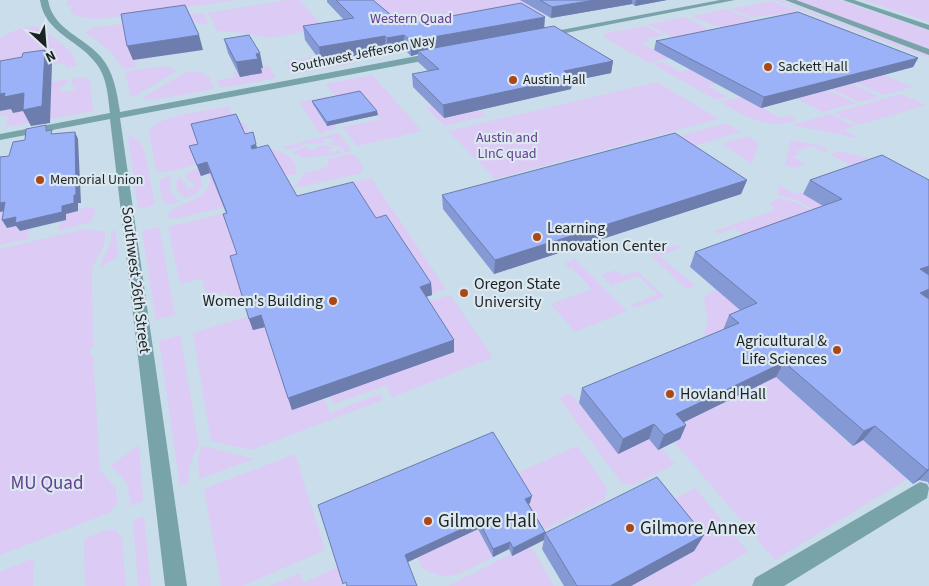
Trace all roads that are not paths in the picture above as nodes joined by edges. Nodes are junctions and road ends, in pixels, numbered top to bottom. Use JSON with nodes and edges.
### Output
{"nodes":[{"id":1,"x":44,"y":0,"type":"edge"},
{"id":2,"x":731,"y":0,"type":"edge"},
{"id":3,"x":789,"y":0,"type":"edge"},
{"id":4,"x":846,"y":0,"type":"edge"},
{"id":5,"x":929,"y":28,"type":"edge"},
{"id":6,"x":532,"y":37,"type":"edge"},
{"id":7,"x":929,"y":52,"type":"edge"},
{"id":8,"x":444,"y":54,"type":"edge"},
{"id":9,"x":116,"y":115,"type":"junction"},
{"id":10,"x":0,"y":137,"type":"edge"},
{"id":11,"x":920,"y":491,"type":"dead end"},
{"id":12,"x":176,"y":586,"type":"edge"},
{"id":13,"x":763,"y":586,"type":"edge"}],
"edges":[{"from":1,"to":9,"type":"street","name":"Southwest 26th Street"},
{"from":2,"to":6,"type":"street"},
{"from":3,"to":7,"type":"street"},
{"from":4,"to":5,"type":"street"},
{"from":8,"to":9,"type":"street","name":"Southwest Jefferson Way"},
{"from":9,"to":10,"type":"street","name":"Southwest Jefferson Way"},
{"from":9,"to":12,"type":"street","name":"Southwest 26th Street"},
{"from":11,"to":13,"type":"street"}]}
